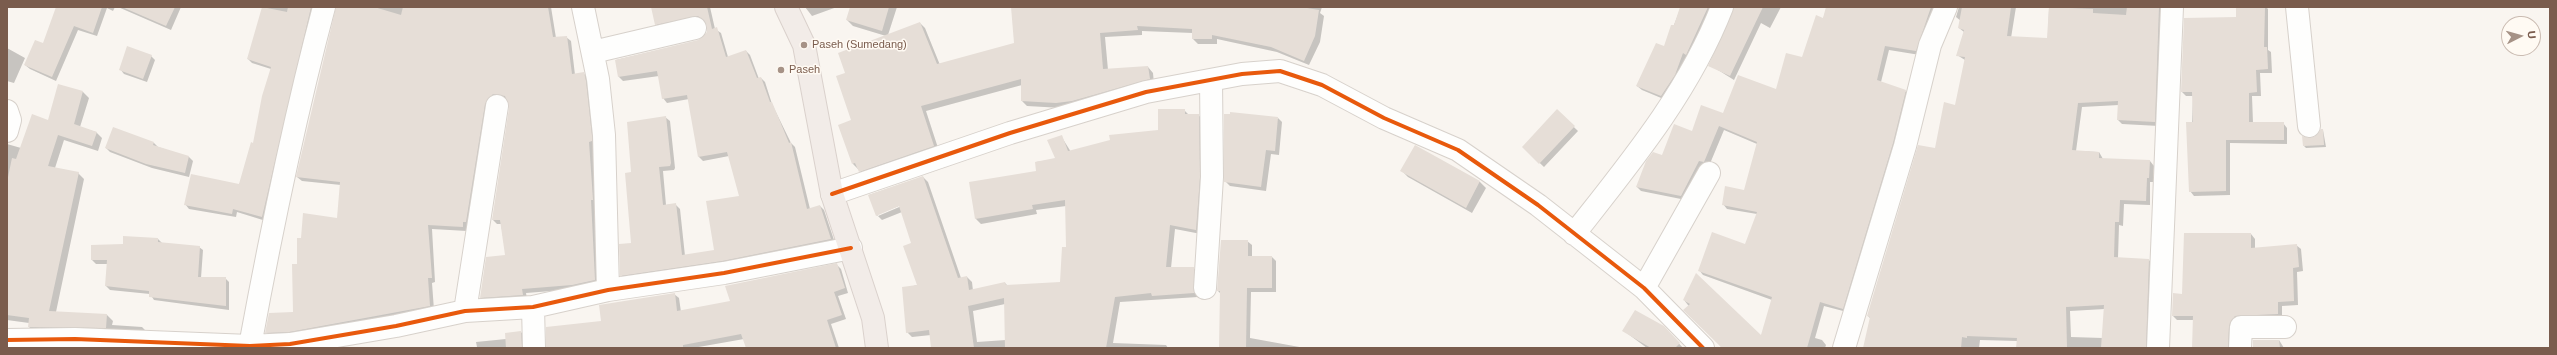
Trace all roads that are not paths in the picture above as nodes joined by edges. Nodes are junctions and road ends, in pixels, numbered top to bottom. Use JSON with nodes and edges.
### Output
{"nodes":[{"id":1,"x":324,"y":7,"type":"edge"},
{"id":2,"x":583,"y":7,"type":"edge"},
{"id":3,"x":786,"y":7,"type":"edge"},
{"id":4,"x":1722,"y":7,"type":"edge"},
{"id":5,"x":1946,"y":7,"type":"edge"},
{"id":6,"x":2172,"y":7,"type":"edge"},
{"id":7,"x":2297,"y":7,"type":"edge"},
{"id":8,"x":695,"y":28,"type":"dead end"},
{"id":9,"x":593,"y":52,"type":"junction"},
{"id":10,"x":1211,"y":80,"type":"junction"},
{"id":11,"x":497,"y":106,"type":"dead end"},
{"id":12,"x":7,"y":111,"type":"edge"},
{"id":13,"x":2309,"y":126,"type":"dead end"},
{"id":14,"x":7,"y":131,"type":"edge"},
{"id":15,"x":1709,"y":173,"type":"dead end"},
{"id":16,"x":832,"y":194,"type":"junction"},
{"id":17,"x":1574,"y":234,"type":"junction"},
{"id":18,"x":851,"y":248,"type":"junction"},
{"id":19,"x":1205,"y":288,"type":"dead end"},
{"id":20,"x":1644,"y":288,"type":"junction"},
{"id":21,"x":608,"y":290,"type":"junction"},
{"id":22,"x":534,"y":307,"type":"junction"},
{"id":23,"x":465,"y":311,"type":"junction"},
{"id":24,"x":2285,"y":327,"type":"dead end"},
{"id":25,"x":14,"y":342,"type":"edge"},
{"id":26,"x":327,"y":343,"type":"edge"},
{"id":27,"x":250,"y":346,"type":"junction"},
{"id":28,"x":534,"y":348,"type":"edge"},
{"id":29,"x":877,"y":348,"type":"edge"},
{"id":30,"x":1703,"y":348,"type":"edge"},
{"id":31,"x":1844,"y":348,"type":"edge"},
{"id":32,"x":2158,"y":348,"type":"edge"},
{"id":33,"x":2240,"y":348,"type":"edge"}],
"edges":[{"from":1,"to":27,"type":"street"},
{"from":2,"to":9,"type":"street"},
{"from":3,"to":16,"type":"highway"},
{"from":4,"to":17,"type":"street"},
{"from":5,"to":31,"type":"street"},
{"from":6,"to":32,"type":"street"},
{"from":7,"to":13,"type":"street"},
{"from":8,"to":9,"type":"street"},
{"from":9,"to":21,"type":"street"},
{"from":10,"to":16,"type":"street"},
{"from":10,"to":17,"type":"street"},
{"from":10,"to":19,"type":"street"},
{"from":11,"to":23,"type":"street"},
{"from":12,"to":14,"type":"street"},
{"from":15,"to":20,"type":"street"},
{"from":16,"to":18,"type":"highway"},
{"from":17,"to":20,"type":"street"},
{"from":18,"to":21,"type":"street"},
{"from":18,"to":29,"type":"highway"},
{"from":20,"to":30,"type":"street"},
{"from":21,"to":22,"type":"street"},
{"from":22,"to":23,"type":"street"},
{"from":22,"to":28,"type":"street"},
{"from":23,"to":26,"type":"street"},
{"from":24,"to":33,"type":"street"},
{"from":25,"to":27,"type":"street"},
{"from":26,"to":27,"type":"street"}]}
